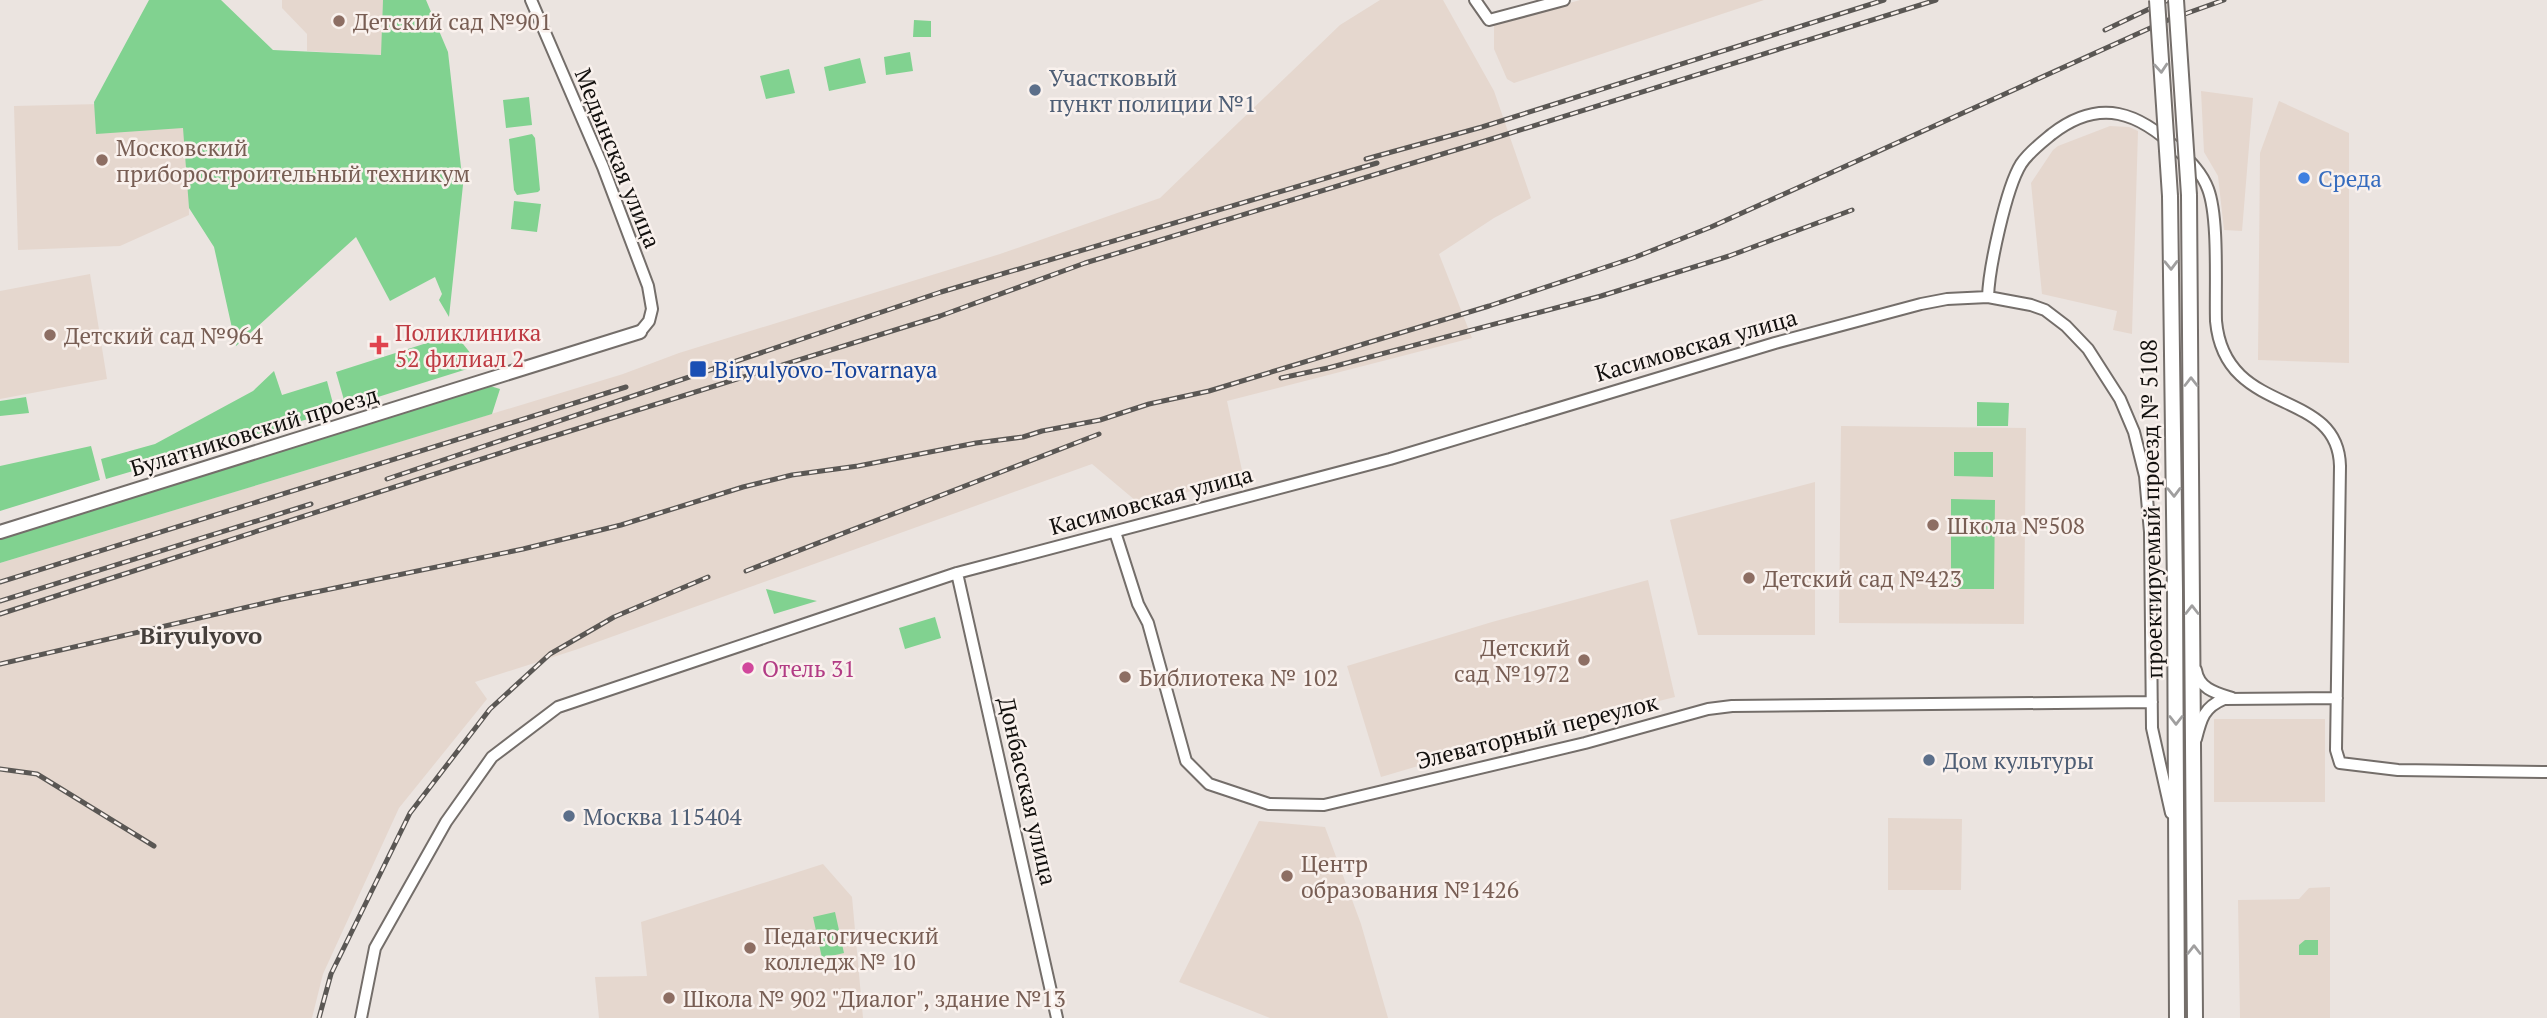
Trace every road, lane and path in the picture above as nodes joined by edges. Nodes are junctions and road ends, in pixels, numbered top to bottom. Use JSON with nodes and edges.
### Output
{"nodes":[{"id":1,"x":531,"y":0,"type":"edge"},
{"id":2,"x":1475,"y":0,"type":"edge"},
{"id":3,"x":1564,"y":0,"type":"edge"},
{"id":4,"x":2157,"y":0,"type":"edge"},
{"id":5,"x":2176,"y":0,"type":"edge"},
{"id":6,"x":1987,"y":297,"type":"junction"},
{"id":7,"x":640,"y":331,"type":"joint"},
{"id":8,"x":0,"y":532,"type":"edge"},
{"id":9,"x":1115,"y":532,"type":"junction"},
{"id":10,"x":957,"y":573,"type":"junction"},
{"id":11,"x":2193,"y":647,"type":"junction"},
{"id":12,"x":2232,"y":698,"type":"junction"},
{"id":13,"x":2337,"y":698,"type":"junction"},
{"id":14,"x":2152,"y":702,"type":"junction"},
{"id":15,"x":2193,"y":751,"type":"junction"},
{"id":16,"x":2547,"y":772,"type":"edge"},
{"id":17,"x":2176,"y":844,"type":"junction"},
{"id":18,"x":361,"y":1018,"type":"edge"},
{"id":19,"x":1057,"y":1018,"type":"edge"},
{"id":20,"x":2177,"y":1018,"type":"edge"},
{"id":21,"x":2194,"y":1018,"type":"edge"}],
"edges":[{"from":1,"to":7,"type":"street","name":"Медынская улица"},
{"from":2,"to":3,"type":"street"},
{"from":4,"to":17,"type":"main road","name":"проектируемый проезд № 5108","one_way":true,"bridge":true},
{"from":11,"to":5,"type":"main road","name":"проектируемый проезд № 5108","one_way":true,"bridge":true},
{"from":6,"to":9,"type":"street","name":"Касимовская улица"},
{"from":6,"to":13,"type":"street"},
{"from":6,"to":14,"type":"street","name":"Касимовская улица"},
{"from":7,"to":8,"type":"street","name":"Булатниковский проезд"},
{"from":9,"to":10,"type":"street","name":"Касимовская улица"},
{"from":9,"to":14,"type":"street","name":"Элеваторный переулок"},
{"from":10,"to":18,"type":"street","name":"Касимовская улица"},
{"from":10,"to":19,"type":"street","name":"Донбасская улица"},
{"from":11,"to":12,"type":"street"},
{"from":11,"to":15,"type":"main road","name":"проектируемый проезд № 5108"},
{"from":12,"to":13,"type":"street"},
{"from":12,"to":15,"type":"street"},
{"from":13,"to":16,"type":"street"},
{"from":14,"to":17,"type":"street","name":"Касимовская улица"},
{"from":21,"to":15,"type":"main road","name":"проектируемый проезд № 5108","one_way":true},
{"from":17,"to":20,"type":"main road","name":"проектируемый проезд № 5108"}]}
